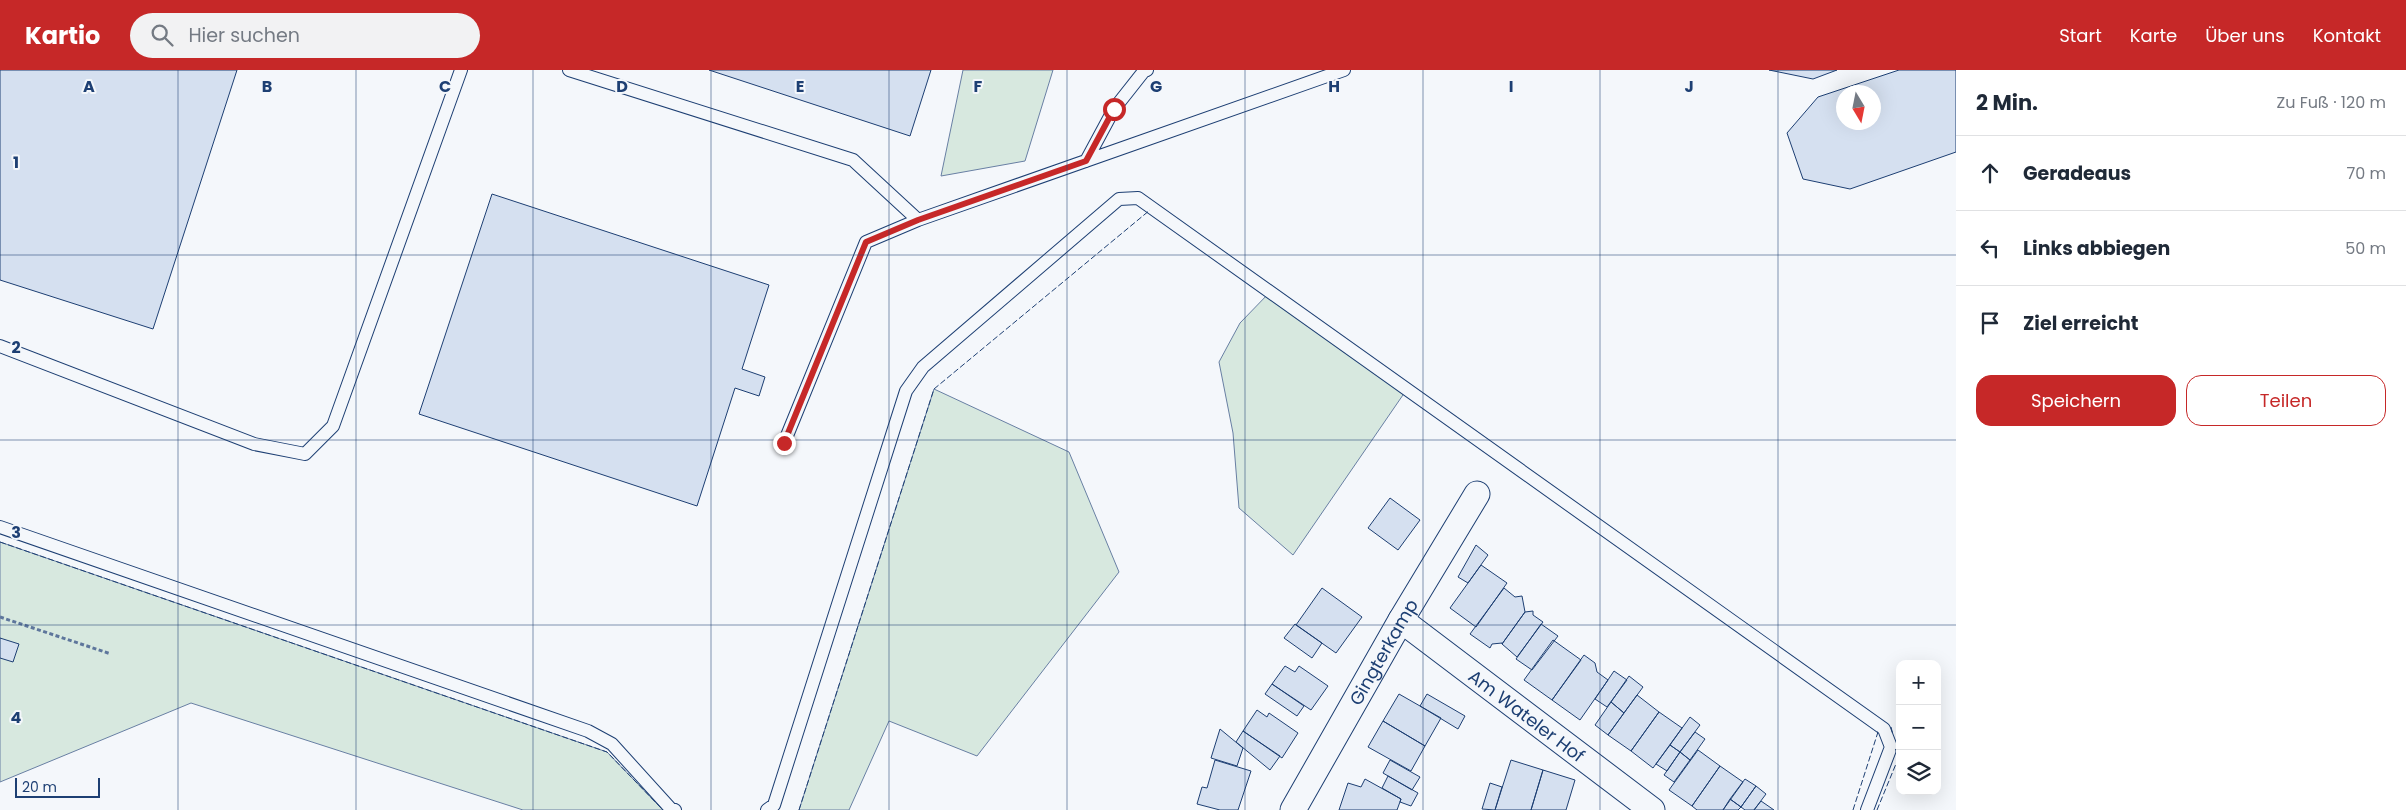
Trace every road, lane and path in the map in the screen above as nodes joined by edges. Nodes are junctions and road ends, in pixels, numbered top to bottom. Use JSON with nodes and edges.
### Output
{"nodes":[{"id":1,"x":462,"y":70,"type":"edge"},
{"id":2,"x":569,"y":70,"type":"edge"},
{"id":3,"x":1148,"y":70,"type":"edge"},
{"id":4,"x":1339,"y":71,"type":"edge"},
{"id":5,"x":1086,"y":161,"type":"junction"},
{"id":6,"x":918,"y":220,"type":"junction"},
{"id":7,"x":0,"y":346,"type":"edge"},
{"id":8,"x":784,"y":443,"type":"dead end"},
{"id":9,"x":1477,"y":494,"type":"dead end"},
{"id":10,"x":0,"y":527,"type":"edge"},
{"id":11,"x":0,"y":617,"type":"edge"},
{"id":12,"x":1401,"y":620,"type":"junction"},
{"id":13,"x":111,"y":654,"type":"dead end"},
{"id":14,"x":674,"y":810,"type":"edge"},
{"id":15,"x":768,"y":810,"type":"edge"},
{"id":16,"x":1293,"y":810,"type":"edge"},
{"id":17,"x":1652,"y":810,"type":"edge"},
{"id":18,"x":1867,"y":810,"type":"edge"}],
"edges":[{"from":1,"to":7,"type":"lane"},
{"from":2,"to":6,"type":"lane"},
{"from":3,"to":5,"type":"lane"},
{"from":4,"to":5,"type":"lane"},
{"from":5,"to":6,"type":"lane"},
{"from":6,"to":8,"type":"lane"},
{"from":9,"to":12,"type":"street","name":"Gingterkamp"},
{"from":10,"to":14,"type":"lane"},
{"from":11,"to":13,"type":"path"},
{"from":12,"to":16,"type":"street","name":"Gingterkamp"},
{"from":12,"to":17,"type":"street","name":"Am Wateler Hof"},
{"from":15,"to":18,"type":"lane"}]}
